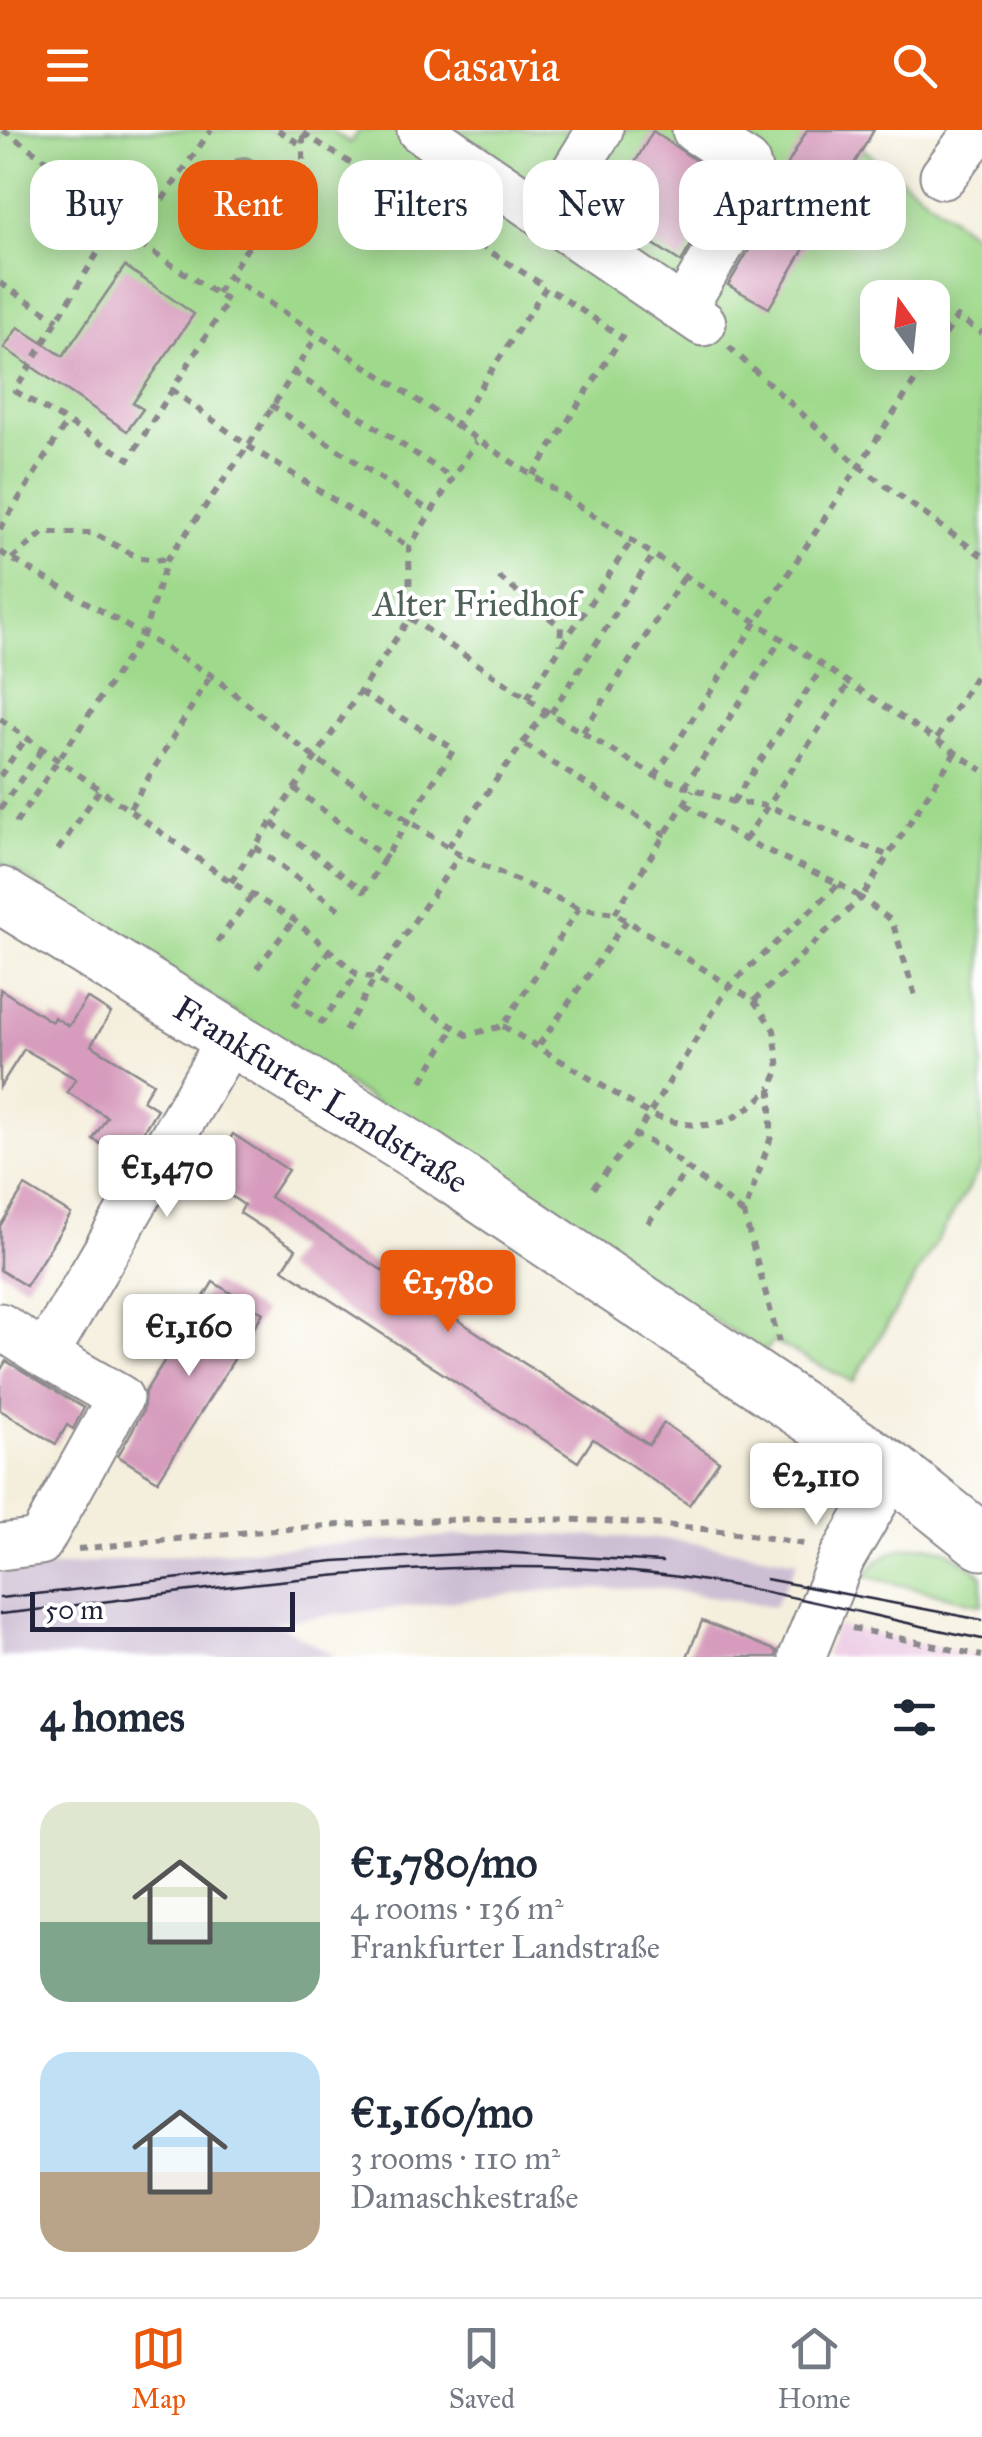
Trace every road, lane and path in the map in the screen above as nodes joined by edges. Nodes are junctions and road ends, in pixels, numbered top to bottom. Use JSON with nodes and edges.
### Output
{"nodes":[{"id":1,"x":3,"y":130,"type":"edge"},
{"id":2,"x":211,"y":130,"type":"edge"},
{"id":3,"x":278,"y":130,"type":"edge"},
{"id":4,"x":420,"y":130,"type":"edge"},
{"id":5,"x":600,"y":130,"type":"edge"},
{"id":6,"x":694,"y":130,"type":"edge"},
{"id":7,"x":978,"y":130,"type":"edge"},
{"id":8,"x":303,"y":132,"type":"edge"},
{"id":9,"x":304,"y":146,"type":"junction"},
{"id":10,"x":46,"y":160,"type":"edge"},
{"id":11,"x":581,"y":160,"type":"edge"},
{"id":12,"x":943,"y":176,"type":"dead end"},
{"id":13,"x":523,"y":201,"type":"edge"},
{"id":14,"x":158,"y":205,"type":"edge"},
{"id":15,"x":99,"y":250,"type":"edge"},
{"id":16,"x":152,"y":250,"type":"edge"},
{"id":17,"x":595,"y":250,"type":"edge"},
{"id":18,"x":228,"y":276,"type":"junction"},
{"id":19,"x":0,"y":283,"type":"edge"},
{"id":20,"x":546,"y":288,"type":"junction"},
{"id":21,"x":217,"y":293,"type":"junction"},
{"id":22,"x":693,"y":316,"type":"junction"},
{"id":23,"x":58,"y":320,"type":"junction"},
{"id":24,"x":982,"y":333,"type":"edge"},
{"id":25,"x":316,"y":337,"type":"junction"},
{"id":26,"x":293,"y":372,"type":"junction"},
{"id":27,"x":171,"y":389,"type":"junction"},
{"id":28,"x":271,"y":405,"type":"junction"},
{"id":29,"x":67,"y":422,"type":"junction"},
{"id":30,"x":454,"y":428,"type":"junction"},
{"id":31,"x":476,"y":442,"type":"junction"},
{"id":32,"x":248,"y":446,"type":"junction"},
{"id":33,"x":860,"y":466,"type":"junction"},
{"id":34,"x":452,"y":478,"type":"junction"},
{"id":35,"x":531,"y":478,"type":"junction"},
{"id":36,"x":430,"y":511,"type":"junction"},
{"id":37,"x":0,"y":529,"type":"edge"},
{"id":38,"x":630,"y":542,"type":"junction"},
{"id":39,"x":409,"y":547,"type":"junction"},
{"id":40,"x":0,"y":552,"type":"edge"},
{"id":41,"x":982,"y":556,"type":"edge"},
{"id":42,"x":652,"y":557,"type":"junction"},
{"id":43,"x":12,"y":559,"type":"junction"},
{"id":44,"x":167,"y":560,"type":"junction"},
{"id":45,"x":684,"y":576,"type":"junction"},
{"id":46,"x":499,"y":577,"type":"dead end"},
{"id":47,"x":410,"y":618,"type":"junction"},
{"id":48,"x":758,"y":621,"type":"junction"},
{"id":49,"x":144,"y":633,"type":"junction"},
{"id":50,"x":780,"y":641,"type":"junction"},
{"id":51,"x":560,"y":646,"type":"junction"},
{"id":52,"x":982,"y":666,"type":"edge"},
{"id":53,"x":822,"y":668,"type":"junction"},
{"id":54,"x":211,"y":675,"type":"junction"},
{"id":55,"x":848,"y":685,"type":"junction"},
{"id":56,"x":360,"y":692,"type":"junction"},
{"id":57,"x":528,"y":698,"type":"junction"},
{"id":58,"x":549,"y":712,"type":"junction"},
{"id":59,"x":0,"y":719,"type":"edge"},
{"id":60,"x":583,"y":732,"type":"junction"},
{"id":61,"x":27,"y":737,"type":"junction"},
{"id":62,"x":524,"y":745,"type":"junction"},
{"id":63,"x":43,"y":748,"type":"junction"},
{"id":64,"x":958,"y":752,"type":"junction"},
{"id":65,"x":316,"y":759,"type":"junction"},
{"id":66,"x":60,"y":760,"type":"junction"},
{"id":67,"x":982,"y":770,"type":"edge"},
{"id":68,"x":0,"y":776,"type":"edge"},
{"id":69,"x":655,"y":776,"type":"junction"},
{"id":70,"x":101,"y":788,"type":"junction"},
{"id":71,"x":294,"y":788,"type":"junction"},
{"id":72,"x":689,"y":789,"type":"junction"},
{"id":73,"x":733,"y":802,"type":"junction"},
{"id":74,"x":685,"y":804,"type":"junction"},
{"id":75,"x":768,"y":806,"type":"junction"},
{"id":76,"x":130,"y":808,"type":"junction"},
{"id":77,"x":0,"y":810,"type":"edge"},
{"id":78,"x":410,"y":822,"type":"junction"},
{"id":79,"x":16,"y":823,"type":"dead end"},
{"id":80,"x":272,"y":823,"type":"junction"},
{"id":81,"x":666,"y":835,"type":"junction"},
{"id":82,"x":746,"y":840,"type":"junction"},
{"id":83,"x":255,"y":846,"type":"junction"},
{"id":84,"x":448,"y":847,"type":"junction"},
{"id":85,"x":58,"y":850,"type":"dead end"},
{"id":86,"x":460,"y":855,"type":"junction"},
{"id":87,"x":889,"y":856,"type":"junction"},
{"id":88,"x":388,"y":859,"type":"junction"},
{"id":89,"x":231,"y":882,"type":"junction"},
{"id":90,"x":839,"y":884,"type":"junction"},
{"id":91,"x":255,"y":892,"type":"junction"},
{"id":92,"x":0,"y":895,"type":"edge"},
{"id":93,"x":862,"y":898,"type":"junction"},
{"id":94,"x":579,"y":908,"type":"junction"},
{"id":95,"x":343,"y":912,"type":"dead end"},
{"id":96,"x":616,"y":912,"type":"junction"},
{"id":97,"x":294,"y":920,"type":"junction"},
{"id":98,"x":627,"y":920,"type":"junction"},
{"id":99,"x":217,"y":942,"type":"dead end"},
{"id":100,"x":330,"y":949,"type":"junction"},
{"id":101,"x":257,"y":968,"type":"dead end"},
{"id":102,"x":357,"y":974,"type":"junction"},
{"id":103,"x":375,"y":978,"type":"junction"},
{"id":104,"x":730,"y":985,"type":"junction"},
{"id":105,"x":754,"y":1002,"type":"junction"},
{"id":106,"x":918,"y":1002,"type":"dead end"},
{"id":107,"x":503,"y":1026,"type":"junction"},
{"id":108,"x":454,"y":1028,"type":"junction"},
{"id":109,"x":344,"y":1031,"type":"dead end"},
{"id":110,"x":231,"y":1037,"type":"junction"},
{"id":111,"x":539,"y":1045,"type":"junction"},
{"id":112,"x":422,"y":1080,"type":"dead end"},
{"id":113,"x":771,"y":1087,"type":"junction"},
{"id":114,"x":651,"y":1115,"type":"junction"},
{"id":115,"x":636,"y":1135,"type":"junction"},
{"id":116,"x":688,"y":1170,"type":"junction"},
{"id":117,"x":593,"y":1188,"type":"dead end"},
{"id":118,"x":744,"y":1214,"type":"junction"},
{"id":119,"x":648,"y":1224,"type":"dead end"},
{"id":120,"x":0,"y":1326,"type":"edge"},
{"id":121,"x":779,"y":1344,"type":"dead end"},
{"id":122,"x":45,"y":1355,"type":"junction"},
{"id":123,"x":892,"y":1471,"type":"junction"},
{"id":124,"x":982,"y":1542,"type":"edge"},
{"id":125,"x":20,"y":1545,"type":"edge"},
{"id":126,"x":812,"y":1546,"type":"dead end"},
{"id":127,"x":809,"y":1638,"type":"edge"},
{"id":128,"x":982,"y":1656,"type":"edge"}],
"edges":[{"from":1,"to":10,"type":"path"},
{"from":2,"to":14,"type":"path"},
{"from":3,"to":9,"type":"path"},
{"from":4,"to":13,"type":"street"},
{"from":5,"to":11,"type":"street"},
{"from":6,"to":22,"type":"street"},
{"from":7,"to":12,"type":"street"},
{"from":8,"to":9,"type":"path"},
{"from":8,"to":20,"type":"path"},
{"from":9,"to":18,"type":"path"},
{"from":15,"to":23,"type":"path"},
{"from":16,"to":21,"type":"path"},
{"from":17,"to":22,"type":"street"},
{"from":18,"to":21,"type":"path"},
{"from":18,"to":25,"type":"path"},
{"from":19,"to":23,"type":"path"},
{"from":20,"to":30,"type":"path"},
{"from":20,"to":35,"type":"path"},
{"from":21,"to":27,"type":"path"},
{"from":22,"to":33,"type":"path"},
{"from":23,"to":29,"type":"path"},
{"from":24,"to":33,"type":"path"},
{"from":25,"to":26,"type":"path"},
{"from":25,"to":30,"type":"path"},
{"from":26,"to":28,"type":"path"},
{"from":26,"to":34,"type":"path"},
{"from":27,"to":29,"type":"path"},
{"from":27,"to":32,"type":"path"},
{"from":28,"to":32,"type":"path"},
{"from":28,"to":36,"type":"path"},
{"from":29,"to":37,"type":"path"},
{"from":30,"to":31,"type":"path"},
{"from":31,"to":34,"type":"path"},
{"from":31,"to":35,"type":"path"},
{"from":32,"to":39,"type":"path"},
{"from":32,"to":44,"type":"path"},
{"from":33,"to":41,"type":"path"},
{"from":33,"to":48,"type":"path"},
{"from":34,"to":36,"type":"path"},
{"from":35,"to":38,"type":"path"},
{"from":36,"to":39,"type":"path"},
{"from":38,"to":42,"type":"path"},
{"from":38,"to":51,"type":"path"},
{"from":39,"to":47,"type":"path"},
{"from":40,"to":43,"type":"path"},
{"from":42,"to":45,"type":"path"},
{"from":42,"to":58,"type":"path"},
{"from":43,"to":44,"type":"path"},
{"from":43,"to":49,"type":"path"},
{"from":44,"to":49,"type":"path"},
{"from":45,"to":48,"type":"path"},
{"from":45,"to":60,"type":"path"},
{"from":46,"to":51,"type":"path"},
{"from":47,"to":56,"type":"path"},
{"from":47,"to":57,"type":"path"},
{"from":48,"to":50,"type":"path"},
{"from":48,"to":69,"type":"path"},
{"from":49,"to":54,"type":"path"},
{"from":49,"to":66,"type":"path"},
{"from":50,"to":53,"type":"path"},
{"from":50,"to":72,"type":"path"},
{"from":51,"to":57,"type":"path"},
{"from":52,"to":64,"type":"path"},
{"from":53,"to":55,"type":"path"},
{"from":53,"to":73,"type":"path"},
{"from":54,"to":65,"type":"path"},
{"from":54,"to":76,"type":"path"},
{"from":55,"to":64,"type":"path"},
{"from":55,"to":75,"type":"path"},
{"from":56,"to":65,"type":"path"},
{"from":56,"to":78,"type":"path"},
{"from":57,"to":58,"type":"path"},
{"from":58,"to":60,"type":"path"},
{"from":58,"to":62,"type":"path"},
{"from":59,"to":61,"type":"path"},
{"from":60,"to":69,"type":"path"},
{"from":61,"to":63,"type":"path"},
{"from":61,"to":68,"type":"path"},
{"from":62,"to":81,"type":"path"},
{"from":62,"to":84,"type":"path"},
{"from":63,"to":66,"type":"path"},
{"from":63,"to":77,"type":"path"},
{"from":64,"to":67,"type":"path"},
{"from":64,"to":87,"type":"path"},
{"from":65,"to":71,"type":"path"},
{"from":65,"to":78,"type":"path"},
{"from":66,"to":70,"type":"path"},
{"from":66,"to":79,"type":"path"},
{"from":69,"to":72,"type":"path"},
{"from":70,"to":76,"type":"path"},
{"from":70,"to":85,"type":"path"},
{"from":71,"to":80,"type":"path"},
{"from":71,"to":88,"type":"path"},
{"from":72,"to":73,"type":"path"},
{"from":72,"to":74,"type":"path"},
{"from":73,"to":75,"type":"path"},
{"from":74,"to":81,"type":"path"},
{"from":74,"to":82,"type":"path"},
{"from":75,"to":82,"type":"path"},
{"from":75,"to":87,"type":"path"},
{"from":76,"to":89,"type":"path"},
{"from":78,"to":84,"type":"path"},
{"from":78,"to":88,"type":"path"},
{"from":80,"to":83,"type":"path"},
{"from":80,"to":88,"type":"path"},
{"from":81,"to":96,"type":"path"},
{"from":82,"to":90,"type":"path"},
{"from":83,"to":89,"type":"path"},
{"from":83,"to":95,"type":"path"},
{"from":84,"to":86,"type":"path"},
{"from":86,"to":94,"type":"path"},
{"from":86,"to":103,"type":"path"},
{"from":87,"to":93,"type":"path"},
{"from":89,"to":91,"type":"path"},
{"from":90,"to":93,"type":"path"},
{"from":90,"to":104,"type":"path"},
{"from":91,"to":97,"type":"path"},
{"from":91,"to":99,"type":"path"},
{"from":92,"to":110,"type":"main road","name":"Frankfurter Landstraße"},
{"from":93,"to":105,"type":"path"},
{"from":93,"to":106,"type":"path"},
{"from":94,"to":96,"type":"path"},
{"from":94,"to":107,"type":"path"},
{"from":96,"to":98,"type":"path"},
{"from":97,"to":100,"type":"path"},
{"from":97,"to":101,"type":"path"},
{"from":98,"to":104,"type":"path"},
{"from":98,"to":111,"type":"path"},
{"from":100,"to":102,"type":"path"},
{"from":100,"to":102,"type":"path"},
{"from":102,"to":103,"type":"path"},
{"from":103,"to":108,"type":"path"},
{"from":103,"to":109,"type":"path"},
{"from":104,"to":105,"type":"path"},
{"from":104,"to":114,"type":"path"},
{"from":105,"to":113,"type":"path"},
{"from":107,"to":108,"type":"path"},
{"from":107,"to":111,"type":"path"},
{"from":108,"to":112,"type":"path"},
{"from":110,"to":122,"type":"street"},
{"from":110,"to":123,"type":"main road","name":"Frankfurter Landstraße"},
{"from":111,"to":114,"type":"path"},
{"from":113,"to":114,"type":"path"},
{"from":113,"to":118,"type":"path"},
{"from":114,"to":115,"type":"path"},
{"from":115,"to":116,"type":"path"},
{"from":115,"to":117,"type":"path"},
{"from":116,"to":118,"type":"path"},
{"from":116,"to":119,"type":"path"},
{"from":118,"to":121,"type":"path"},
{"from":120,"to":122,"type":"street"},
{"from":122,"to":125,"type":"street"},
{"from":123,"to":124,"type":"main road","name":"Frankfurter Landstraße"},
{"from":123,"to":127,"type":"street"},
{"from":125,"to":126,"type":"path"},
{"from":127,"to":128,"type":"path"}]}
